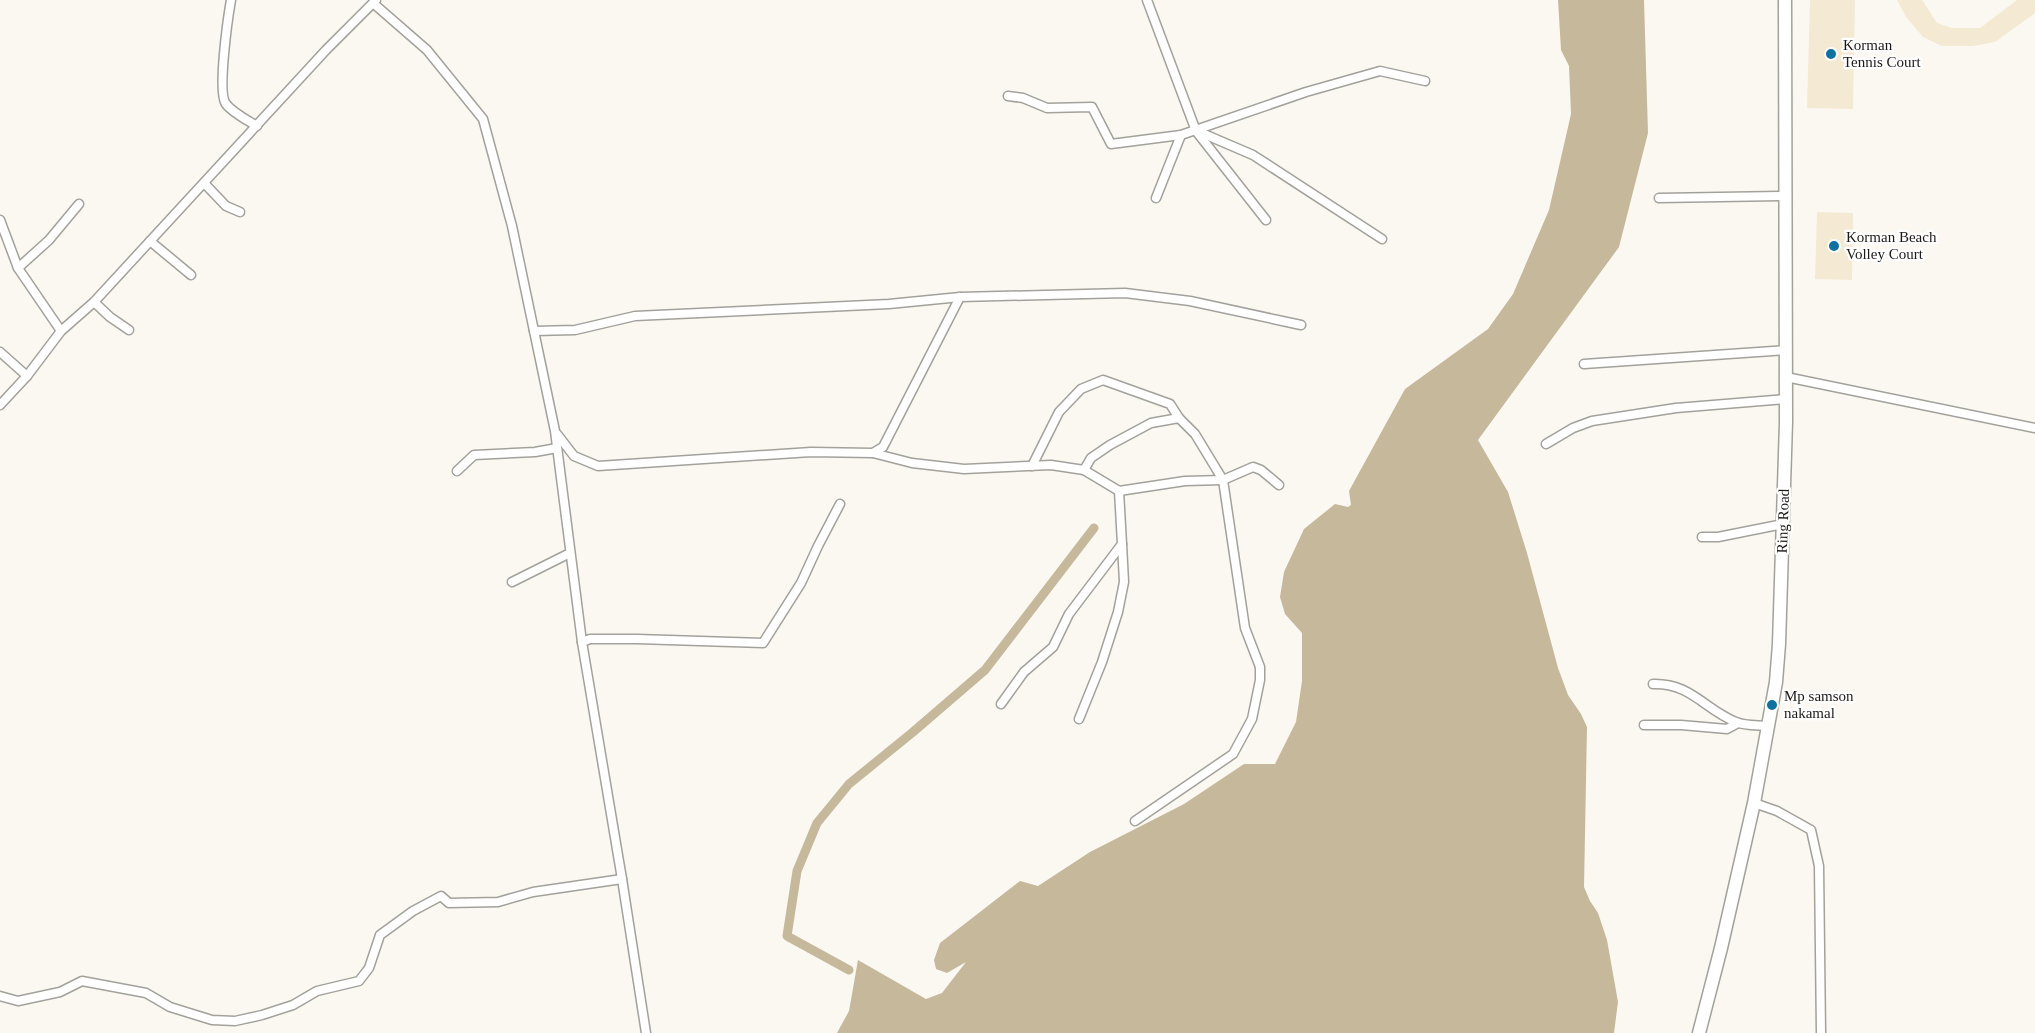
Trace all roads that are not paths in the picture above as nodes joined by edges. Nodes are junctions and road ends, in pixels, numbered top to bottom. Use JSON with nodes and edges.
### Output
{"nodes":[{"id":1,"x":231,"y":0,"type":"edge"},
{"id":2,"x":1147,"y":0,"type":"edge"},
{"id":3,"x":1785,"y":0,"type":"edge"},
{"id":4,"x":374,"y":2,"type":"edge"},
{"id":5,"x":1425,"y":81,"type":"dead end"},
{"id":6,"x":1008,"y":96,"type":"dead end"},
{"id":7,"x":256,"y":126,"type":"junction"},
{"id":8,"x":1196,"y":131,"type":"junction"},
{"id":9,"x":1181,"y":135,"type":"junction"},
{"id":10,"x":204,"y":183,"type":"junction"},
{"id":11,"x":1786,"y":196,"type":"junction"},
{"id":12,"x":1156,"y":198,"type":"dead end"},
{"id":13,"x":1659,"y":198,"type":"dead end"},
{"id":14,"x":79,"y":204,"type":"dead end"},
{"id":15,"x":240,"y":212,"type":"dead end"},
{"id":16,"x":0,"y":220,"type":"edge"},
{"id":17,"x":1266,"y":220,"type":"dead end"},
{"id":18,"x":1382,"y":239,"type":"dead end"},
{"id":19,"x":150,"y":241,"type":"junction"},
{"id":20,"x":18,"y":268,"type":"junction"},
{"id":21,"x":191,"y":275,"type":"dead end"},
{"id":22,"x":960,"y":297,"type":"junction"},
{"id":23,"x":93,"y":302,"type":"junction"},
{"id":24,"x":1301,"y":325,"type":"dead end"},
{"id":25,"x":129,"y":330,"type":"dead end"},
{"id":26,"x":534,"y":331,"type":"junction"},
{"id":27,"x":61,"y":332,"type":"junction"},
{"id":28,"x":1786,"y":350,"type":"junction"},
{"id":29,"x":0,"y":352,"type":"edge"},
{"id":30,"x":1584,"y":364,"type":"dead end"},
{"id":31,"x":27,"y":376,"type":"junction"},
{"id":32,"x":1786,"y":377,"type":"junction"},
{"id":33,"x":1786,"y":399,"type":"junction"},
{"id":34,"x":0,"y":405,"type":"edge"},
{"id":35,"x":1179,"y":418,"type":"junction"},
{"id":36,"x":2035,"y":428,"type":"edge"},
{"id":37,"x":555,"y":431,"type":"junction"},
{"id":38,"x":1546,"y":444,"type":"dead end"},
{"id":39,"x":557,"y":448,"type":"junction"},
{"id":40,"x":873,"y":453,"type":"junction"},
{"id":41,"x":1032,"y":466,"type":"junction"},
{"id":42,"x":1084,"y":470,"type":"junction"},
{"id":43,"x":457,"y":471,"type":"dead end"},
{"id":44,"x":1223,"y":480,"type":"junction"},
{"id":45,"x":1279,"y":485,"type":"dead end"},
{"id":46,"x":1119,"y":491,"type":"junction"},
{"id":47,"x":840,"y":504,"type":"dead end"},
{"id":48,"x":1783,"y":524,"type":"junction"},
{"id":49,"x":1702,"y":537,"type":"dead end"},
{"id":50,"x":1122,"y":544,"type":"junction"},
{"id":51,"x":570,"y":553,"type":"junction"},
{"id":52,"x":513,"y":582,"type":"dead end"},
{"id":53,"x":582,"y":642,"type":"junction"},
{"id":54,"x":1653,"y":684,"type":"dead end"},
{"id":55,"x":1001,"y":704,"type":"dead end"},
{"id":56,"x":1080,"y":719,"type":"dead end"},
{"id":57,"x":1738,"y":723,"type":"junction"},
{"id":58,"x":1644,"y":725,"type":"dead end"},
{"id":59,"x":1768,"y":726,"type":"junction"},
{"id":60,"x":1754,"y":803,"type":"junction"},
{"id":61,"x":1135,"y":821,"type":"dead end"},
{"id":62,"x":622,"y":879,"type":"junction"},
{"id":63,"x":0,"y":996,"type":"edge"},
{"id":64,"x":646,"y":1033,"type":"edge"},
{"id":65,"x":1699,"y":1033,"type":"edge"},
{"id":66,"x":1821,"y":1033,"type":"edge"}],
"edges":[{"from":1,"to":7,"type":"street"},
{"from":2,"to":8,"type":"street"},
{"from":3,"to":11,"type":"main road","name":"Ring Road"},
{"from":4,"to":7,"type":"street"},
{"from":4,"to":26,"type":"street"},
{"from":5,"to":8,"type":"street"},
{"from":6,"to":9,"type":"street"},
{"from":7,"to":10,"type":"street"},
{"from":8,"to":9,"type":"street"},
{"from":8,"to":17,"type":"street"},
{"from":8,"to":18,"type":"street"},
{"from":9,"to":12,"type":"street"},
{"from":10,"to":15,"type":"street"},
{"from":10,"to":19,"type":"street"},
{"from":11,"to":13,"type":"street"},
{"from":11,"to":28,"type":"main road","name":"Ring Road"},
{"from":14,"to":20,"type":"street"},
{"from":16,"to":20,"type":"street"},
{"from":19,"to":21,"type":"street"},
{"from":19,"to":23,"type":"street"},
{"from":20,"to":27,"type":"street"},
{"from":22,"to":24,"type":"street"},
{"from":22,"to":26,"type":"street"},
{"from":22,"to":40,"type":"street"},
{"from":23,"to":25,"type":"street"},
{"from":23,"to":27,"type":"street"},
{"from":26,"to":37,"type":"street"},
{"from":27,"to":31,"type":"street"},
{"from":28,"to":30,"type":"street"},
{"from":28,"to":32,"type":"main road","name":"Ring Road"},
{"from":29,"to":31,"type":"street"},
{"from":31,"to":34,"type":"street"},
{"from":32,"to":33,"type":"main road","name":"Ring Road"},
{"from":32,"to":36,"type":"street"},
{"from":33,"to":38,"type":"street"},
{"from":33,"to":48,"type":"main road","name":"Ring Road"},
{"from":35,"to":41,"type":"street"},
{"from":35,"to":42,"type":"street"},
{"from":35,"to":44,"type":"street"},
{"from":37,"to":39,"type":"street"},
{"from":37,"to":40,"type":"street"},
{"from":39,"to":43,"type":"street"},
{"from":39,"to":51,"type":"street"},
{"from":40,"to":41,"type":"street"},
{"from":41,"to":42,"type":"street"},
{"from":42,"to":46,"type":"street"},
{"from":44,"to":45,"type":"street"},
{"from":44,"to":46,"type":"street"},
{"from":44,"to":61,"type":"street"},
{"from":46,"to":50,"type":"street"},
{"from":47,"to":53,"type":"street"},
{"from":48,"to":49,"type":"street"},
{"from":48,"to":59,"type":"main road","name":"Ring Road"},
{"from":50,"to":55,"type":"street"},
{"from":50,"to":56,"type":"street"},
{"from":51,"to":52,"type":"street"},
{"from":51,"to":53,"type":"street"},
{"from":53,"to":62,"type":"street"},
{"from":54,"to":57,"type":"street"},
{"from":57,"to":58,"type":"street"},
{"from":57,"to":59,"type":"street"},
{"from":59,"to":60,"type":"main road","name":"Ring Road"},
{"from":60,"to":65,"type":"main road","name":"Ring Road"},
{"from":60,"to":66,"type":"street"},
{"from":62,"to":63,"type":"street"},
{"from":62,"to":64,"type":"street"}]}
